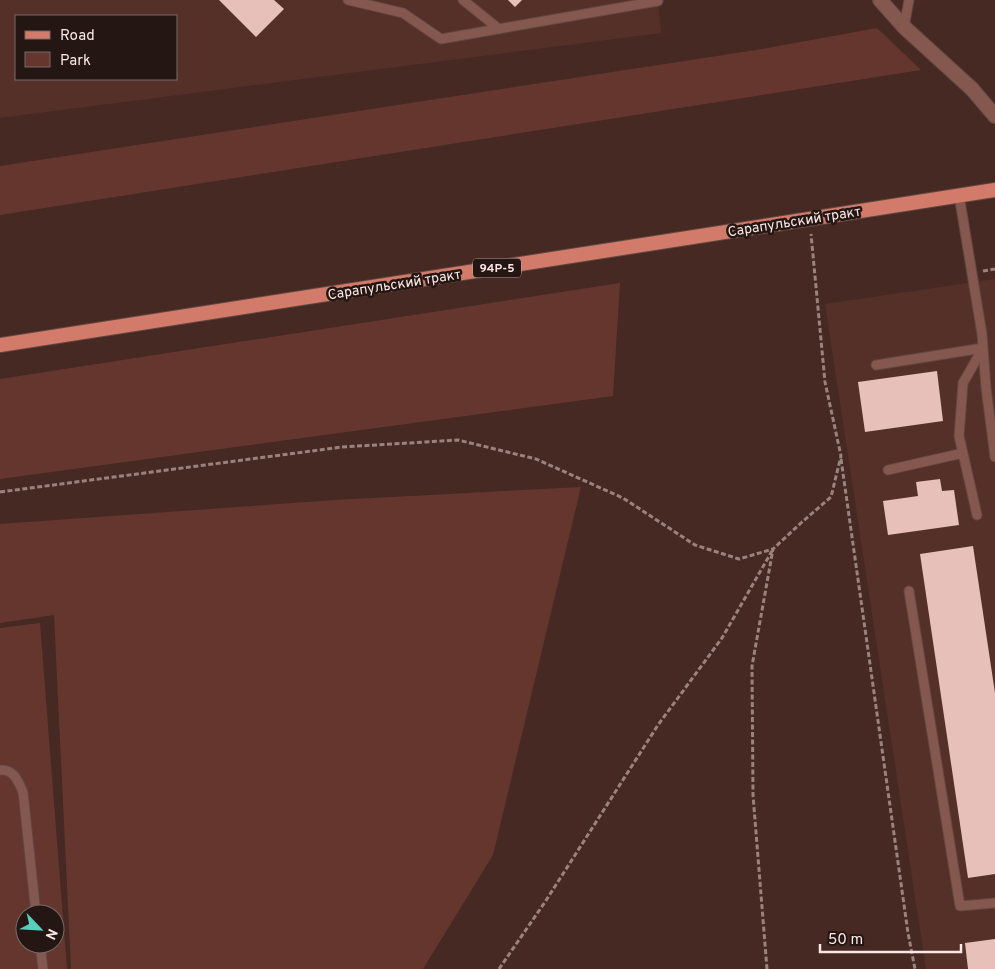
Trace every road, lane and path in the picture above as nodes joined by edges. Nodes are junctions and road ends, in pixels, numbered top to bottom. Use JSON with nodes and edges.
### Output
{"nodes":[{"id":1,"x":348,"y":0,"type":"edge"},
{"id":2,"x":463,"y":0,"type":"edge"},
{"id":3,"x":880,"y":0,"type":"edge"},
{"id":4,"x":909,"y":0,"type":"edge"},
{"id":5,"x":658,"y":1,"type":"dead end"},
{"id":6,"x":904,"y":27,"type":"junction"},
{"id":7,"x":499,"y":29,"type":"junction"},
{"id":8,"x":995,"y":116,"type":"edge"},
{"id":9,"x":995,"y":190,"type":"edge"},
{"id":10,"x":959,"y":195,"type":"junction"},
{"id":11,"x":810,"y":219,"type":"junction"},
{"id":12,"x":0,"y":346,"type":"edge"},
{"id":13,"x":983,"y":348,"type":"junction"},
{"id":14,"x":876,"y":365,"type":"dead end"},
{"id":15,"x":992,"y":409,"type":"edge"},
{"id":16,"x":962,"y":453,"type":"junction"},
{"id":17,"x":841,"y":456,"type":"junction"},
{"id":18,"x":995,"y":457,"type":"edge"},
{"id":19,"x":888,"y":470,"type":"dead end"},
{"id":20,"x":0,"y":492,"type":"edge"},
{"id":21,"x":977,"y":515,"type":"dead end"},
{"id":22,"x":774,"y":549,"type":"junction"},
{"id":23,"x":909,"y":591,"type":"dead end"},
{"id":24,"x":0,"y":770,"type":"edge"},
{"id":25,"x":995,"y":903,"type":"edge"},
{"id":26,"x":35,"y":904,"type":"edge"},
{"id":27,"x":41,"y":954,"type":"edge"},
{"id":28,"x":42,"y":969,"type":"edge"},
{"id":29,"x":499,"y":969,"type":"edge"},
{"id":30,"x":767,"y":969,"type":"edge"},
{"id":31,"x":915,"y":969,"type":"edge"}],
"edges":[{"from":1,"to":7,"type":"lane"},
{"from":2,"to":7,"type":"lane"},
{"from":3,"to":6,"type":"street"},
{"from":4,"to":6,"type":"lane"},
{"from":5,"to":7,"type":"lane"},
{"from":6,"to":8,"type":"street"},
{"from":9,"to":10,"type":"main road","name":"Сарапульский тракт","number":"94Р-5"},
{"from":10,"to":11,"type":"main road","name":"Сарапульский тракт","number":"94Р-5"},
{"from":10,"to":13,"type":"lane"},
{"from":11,"to":12,"type":"main road","name":"Сарапульский тракт","number":"94Р-5"},
{"from":11,"to":17,"type":"path"},
{"from":13,"to":14,"type":"lane"},
{"from":13,"to":15,"type":"lane"},
{"from":13,"to":16,"type":"lane"},
{"from":15,"to":18,"type":"lane"},
{"from":16,"to":19,"type":"lane"},
{"from":16,"to":21,"type":"lane"},
{"from":17,"to":22,"type":"path"},
{"from":17,"to":31,"type":"path"},
{"from":20,"to":22,"type":"path"},
{"from":22,"to":29,"type":"path"},
{"from":22,"to":30,"type":"path"},
{"from":23,"to":25,"type":"lane"},
{"from":24,"to":26,"type":"lane"},
{"from":27,"to":28,"type":"lane"}]}
